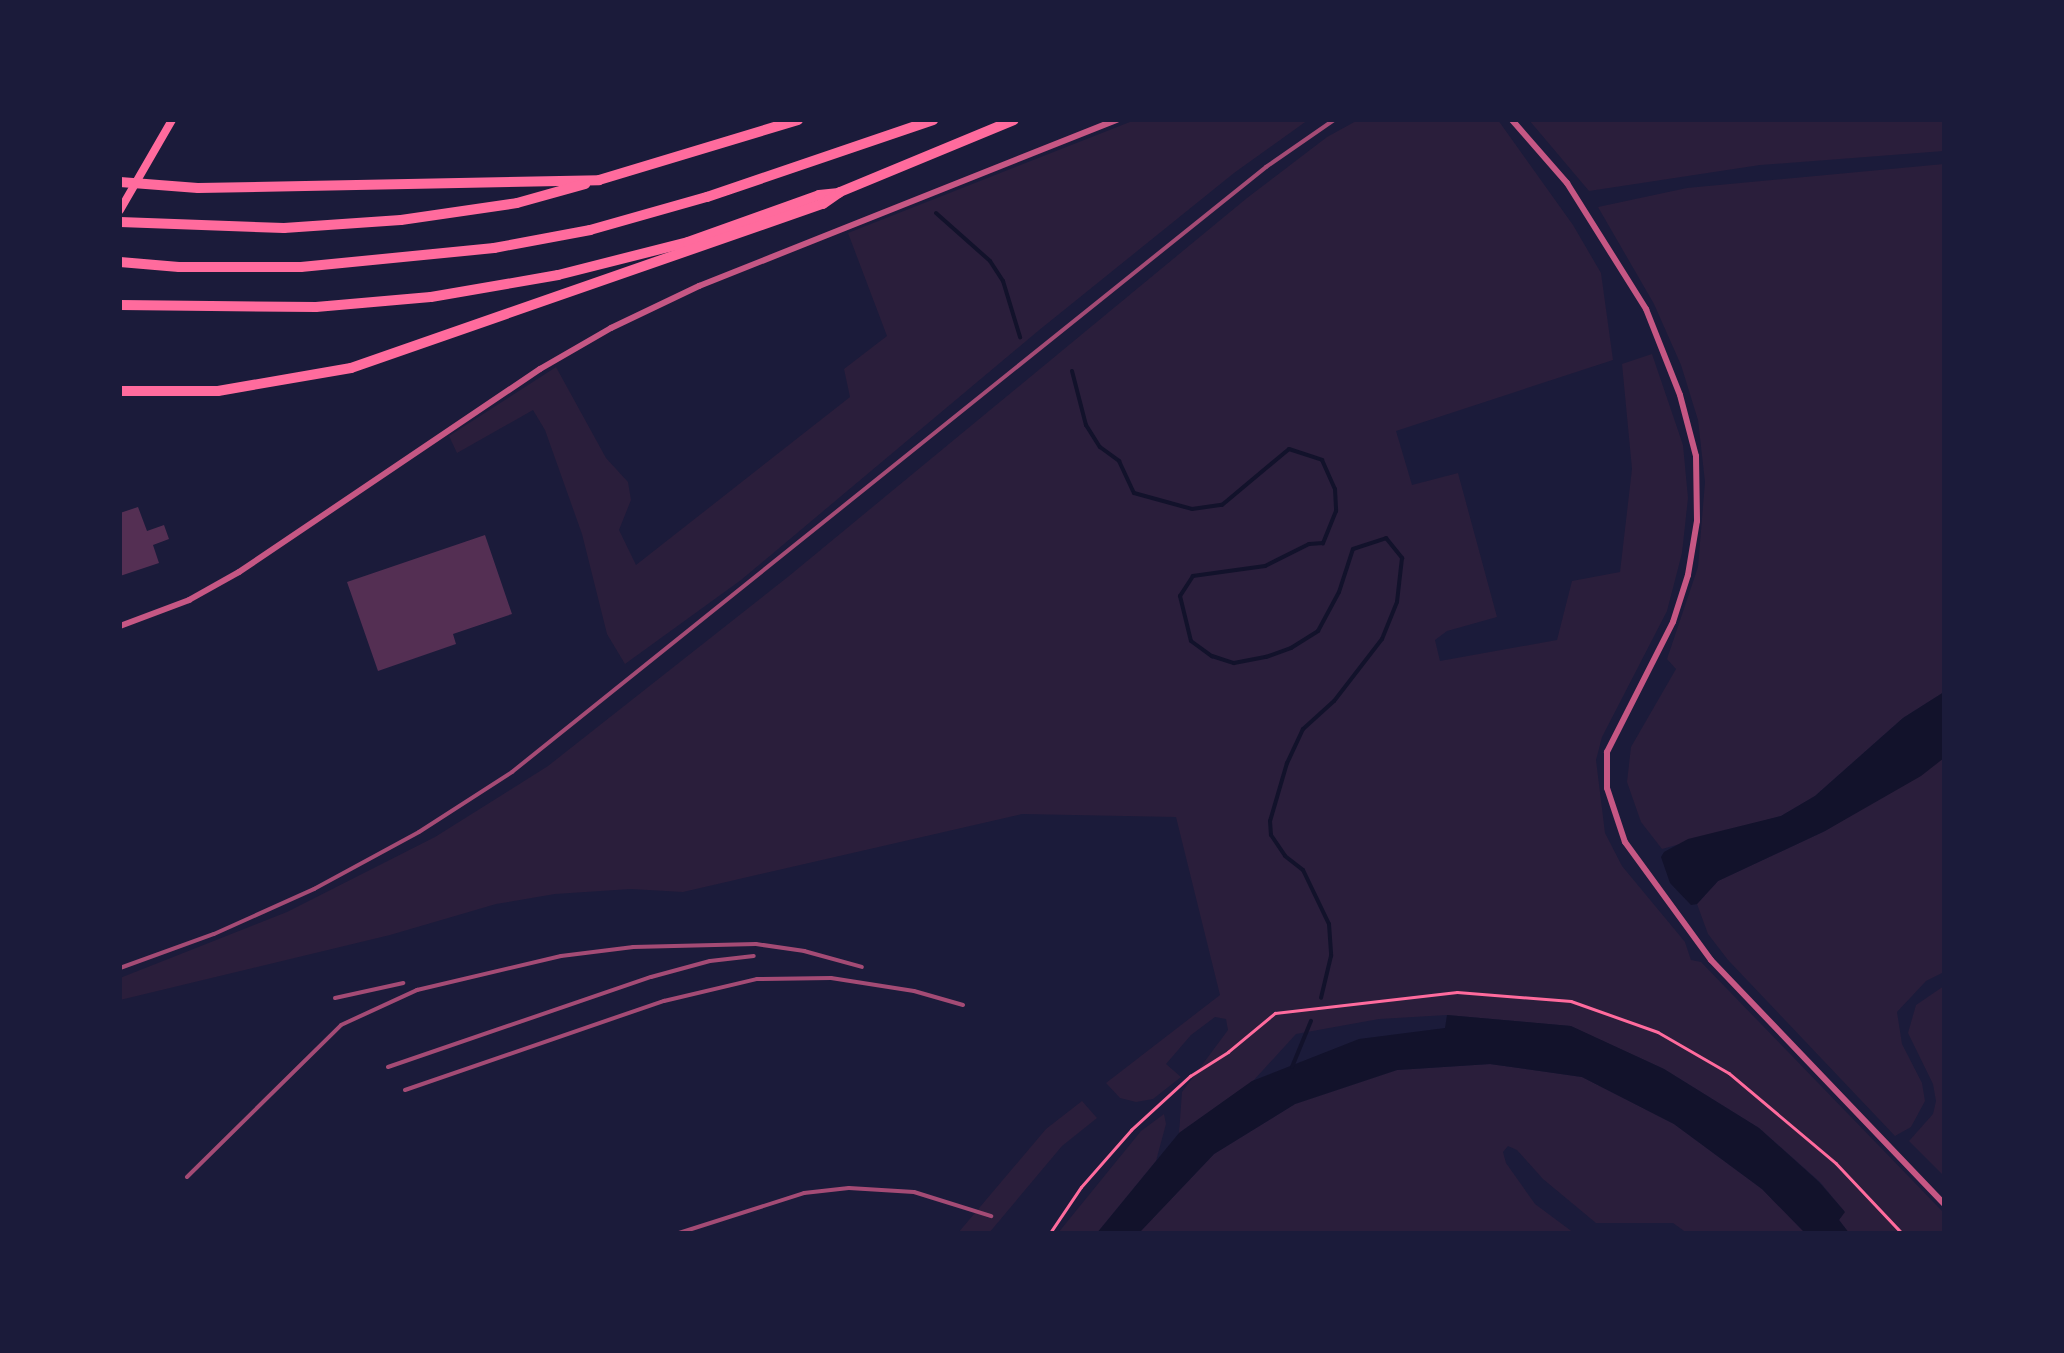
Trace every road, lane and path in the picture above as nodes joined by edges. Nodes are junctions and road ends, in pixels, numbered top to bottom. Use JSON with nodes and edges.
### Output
{"nodes":[{"id":1,"x":172,"y":120,"type":"edge"},
{"id":2,"x":798,"y":120,"type":"edge"},
{"id":3,"x":933,"y":120,"type":"edge"},
{"id":4,"x":1014,"y":120,"type":"edge"},
{"id":5,"x":1117,"y":120,"type":"edge"},
{"id":6,"x":1512,"y":120,"type":"edge"},
{"id":7,"x":600,"y":180,"type":"junction"},
{"id":8,"x":120,"y":182,"type":"edge"},
{"id":9,"x":840,"y":192,"type":"junction"},
{"id":10,"x":120,"y":210,"type":"edge"},
{"id":11,"x":120,"y":222,"type":"edge"},
{"id":12,"x":120,"y":262,"type":"edge"},
{"id":13,"x":124,"y":306,"type":"edge"},
{"id":14,"x":120,"y":391,"type":"edge"},
{"id":15,"x":120,"y":626,"type":"edge"},
{"id":16,"x":1944,"y":1204,"type":"edge"},
{"id":17,"x":1050,"y":1233,"type":"edge"},
{"id":18,"x":1902,"y":1233,"type":"edge"}],
"edges":[{"from":1,"to":10,"type":"main road"},
{"from":2,"to":7,"type":"highway"},
{"from":3,"to":12,"type":"highway"},
{"from":4,"to":9,"type":"highway"},
{"from":5,"to":15,"type":"street"},
{"from":6,"to":16,"type":"street"},
{"from":7,"to":8,"type":"highway"},
{"from":7,"to":11,"type":"highway"},
{"from":9,"to":13,"type":"highway"},
{"from":9,"to":14,"type":"highway"},
{"from":17,"to":18,"type":"path"}]}
